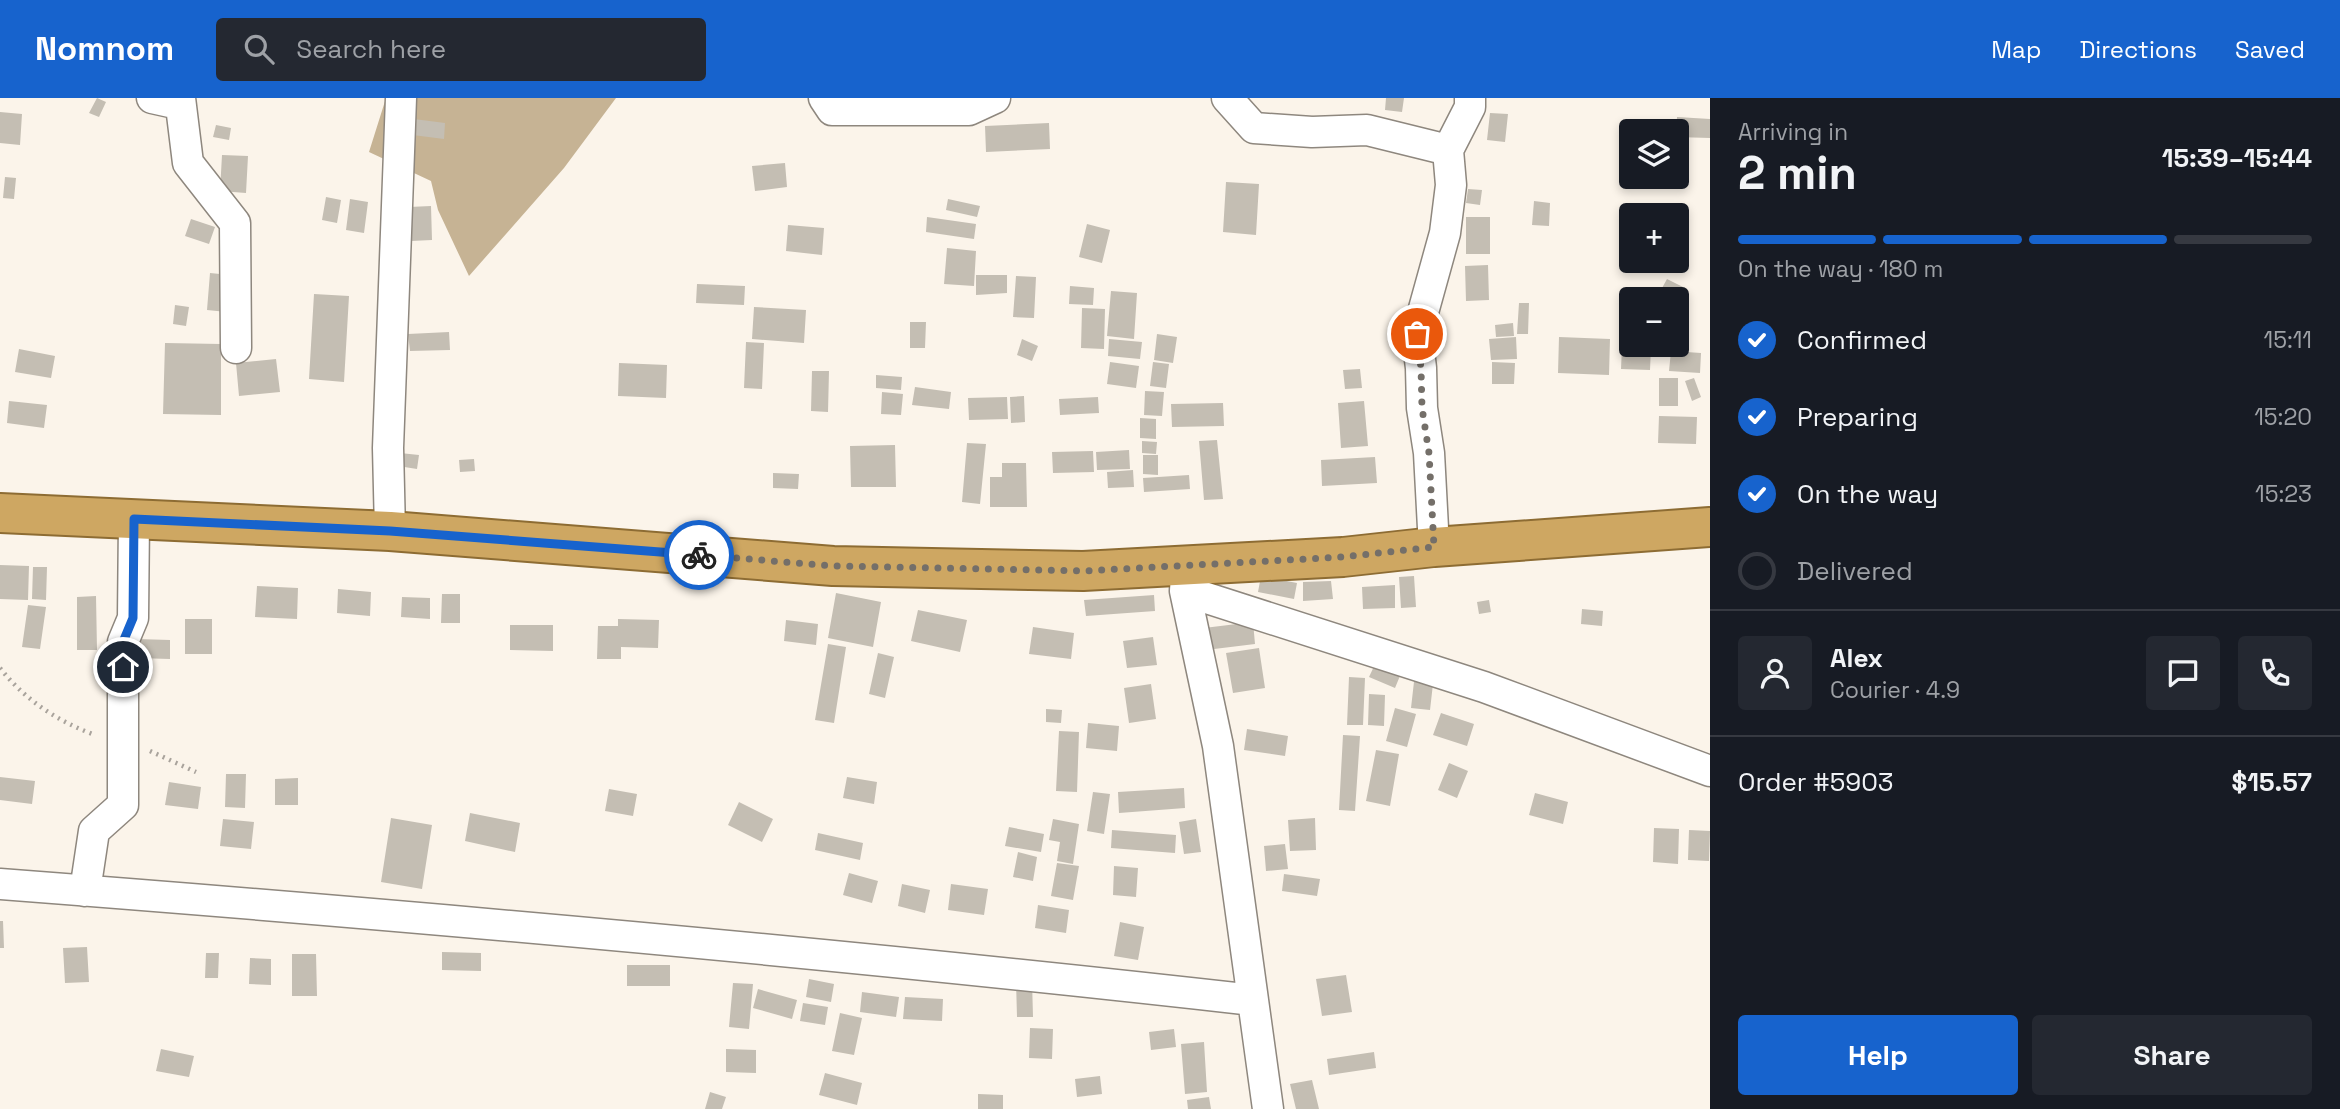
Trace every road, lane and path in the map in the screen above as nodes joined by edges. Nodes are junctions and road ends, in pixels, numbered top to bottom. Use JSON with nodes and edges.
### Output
{"nodes":[{"id":1,"x":401,"y":98,"type":"edge"},
{"id":2,"x":824,"y":98,"type":"edge"},
{"id":3,"x":995,"y":98,"type":"edge"},
{"id":4,"x":1227,"y":98,"type":"edge"},
{"id":5,"x":1470,"y":98,"type":"edge"},
{"id":6,"x":170,"y":100,"type":"edge"},
{"id":7,"x":1448,"y":150,"type":"junction"},
{"id":8,"x":236,"y":348,"type":"dead end"},
{"id":9,"x":0,"y":513,"type":"edge"},
{"id":10,"x":134,"y":519,"type":"junction"},
{"id":11,"x":1710,"y":527,"type":"edge"},
{"id":12,"x":390,"y":531,"type":"junction"},
{"id":13,"x":1434,"y":547,"type":"junction"},
{"id":14,"x":1186,"y":579,"type":"junction"},
{"id":15,"x":1710,"y":771,"type":"edge"},
{"id":16,"x":0,"y":884,"type":"edge"},
{"id":17,"x":85,"y":891,"type":"junction"},
{"id":18,"x":1253,"y":1000,"type":"junction"},
{"id":19,"x":1268,"y":1109,"type":"edge"}],
"edges":[{"from":1,"to":12,"type":"street"},
{"from":2,"to":3,"type":"street"},
{"from":4,"to":7,"type":"street"},
{"from":5,"to":7,"type":"street"},
{"from":6,"to":8,"type":"street"},
{"from":7,"to":13,"type":"street"},
{"from":9,"to":10,"type":"highway"},
{"from":10,"to":12,"type":"highway"},
{"from":10,"to":17,"type":"street"},
{"from":11,"to":13,"type":"highway"},
{"from":12,"to":14,"type":"highway"},
{"from":13,"to":14,"type":"highway"},
{"from":14,"to":15,"type":"street"},
{"from":14,"to":18,"type":"street"},
{"from":16,"to":17,"type":"street"},
{"from":17,"to":18,"type":"street"},
{"from":18,"to":19,"type":"street"}]}
